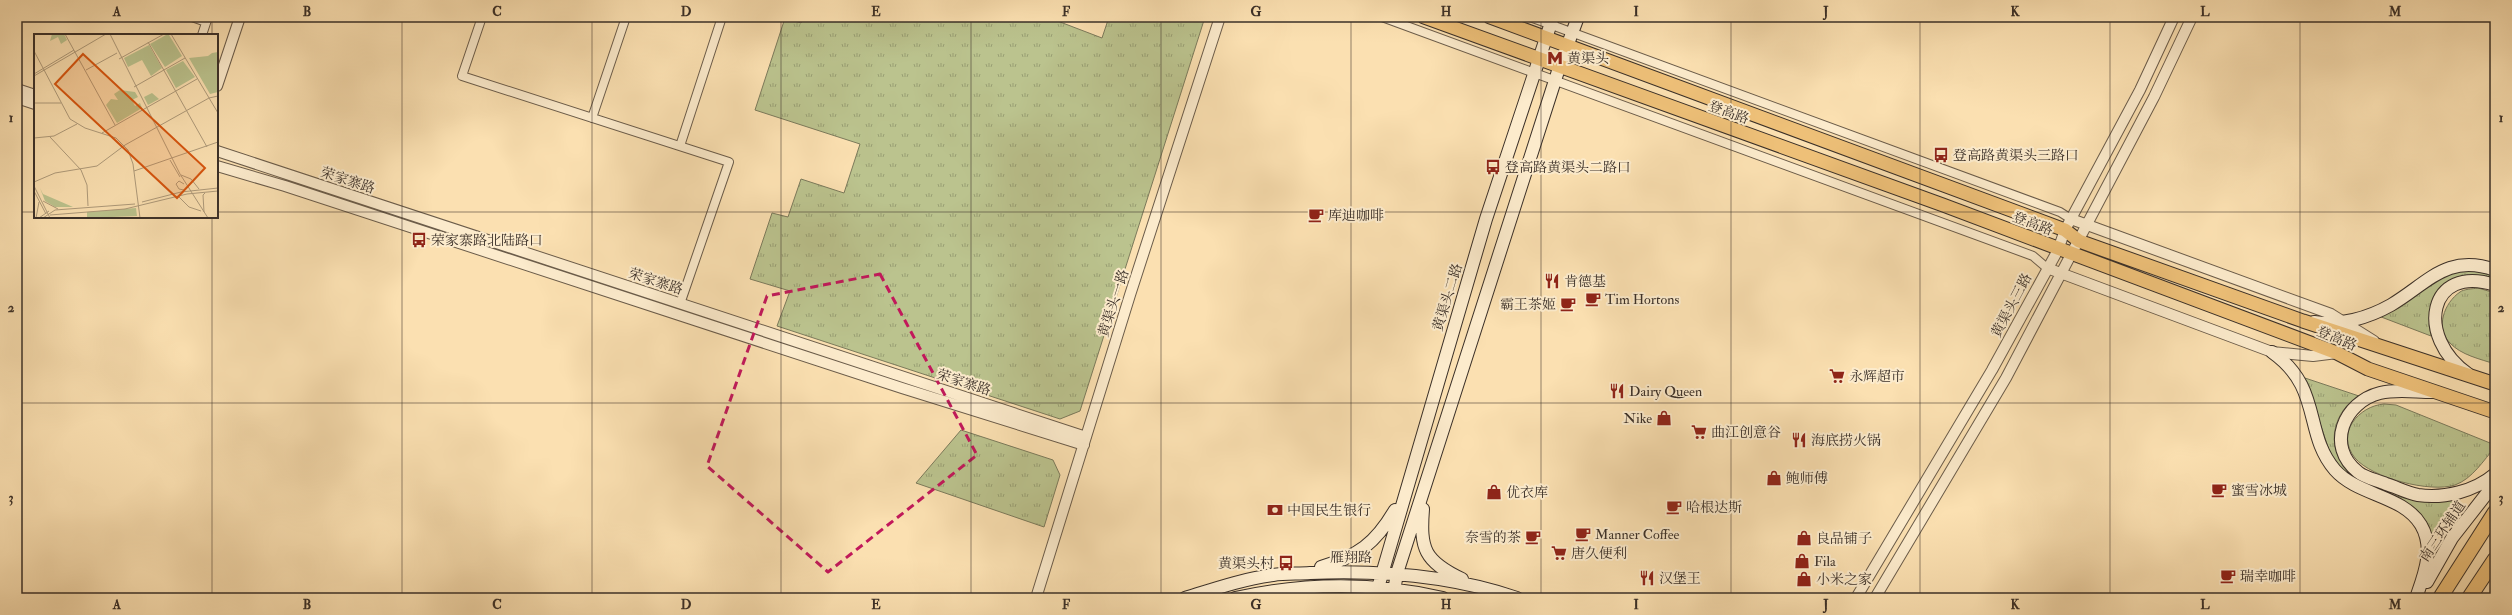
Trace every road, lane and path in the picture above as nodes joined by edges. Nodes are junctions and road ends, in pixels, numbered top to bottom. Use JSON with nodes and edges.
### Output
{"nodes":[{"id":1,"x":192,"y":17,"type":"edge"},
{"id":2,"x":240,"y":17,"type":"edge"},
{"id":3,"x":482,"y":17,"type":"edge"},
{"id":4,"x":626,"y":17,"type":"edge"},
{"id":5,"x":722,"y":17,"type":"edge"},
{"id":6,"x":1220,"y":17,"type":"edge"},
{"id":7,"x":1382,"y":17,"type":"edge"},
{"id":8,"x":1424,"y":17,"type":"edge"},
{"id":9,"x":1490,"y":17,"type":"edge"},
{"id":10,"x":1530,"y":17,"type":"edge"},
{"id":11,"x":1578,"y":17,"type":"edge"},
{"id":12,"x":2174,"y":17,"type":"edge"},
{"id":13,"x":2192,"y":17,"type":"edge"},
{"id":14,"x":207,"y":19,"type":"edge"},
{"id":15,"x":1551,"y":21,"type":"edge"},
{"id":16,"x":1573,"y":33,"type":"junction"},
{"id":17,"x":202,"y":34,"type":"edge"},
{"id":18,"x":1546,"y":38,"type":"junction"},
{"id":19,"x":1568,"y":46,"type":"junction"},
{"id":20,"x":1538,"y":60,"type":"junction"},
{"id":21,"x":1534,"y":73,"type":"junction"},
{"id":22,"x":1557,"y":74,"type":"junction"},
{"id":23,"x":218,"y":83,"type":"edge"},
{"id":24,"x":17,"y":89,"type":"edge"},
{"id":25,"x":34,"y":95,"type":"edge"},
{"id":26,"x":17,"y":98,"type":"edge"},
{"id":27,"x":34,"y":104,"type":"edge"},
{"id":28,"x":592,"y":118,"type":"junction"},
{"id":29,"x":680,"y":146,"type":"junction"},
{"id":30,"x":218,"y":151,"type":"edge"},
{"id":31,"x":218,"y":166,"type":"edge"},
{"id":32,"x":2068,"y":225,"type":"junction"},
{"id":33,"x":2088,"y":226,"type":"junction"},
{"id":34,"x":2079,"y":241,"type":"junction"},
{"id":35,"x":2058,"y":250,"type":"junction"},
{"id":36,"x":2072,"y":255,"type":"junction"},
{"id":37,"x":2047,"y":268,"type":"junction"},
{"id":38,"x":2495,"y":270,"type":"edge"},
{"id":39,"x":2062,"y":274,"type":"junction"},
{"id":40,"x":2495,"y":285,"type":"edge"},
{"id":41,"x":680,"y":304,"type":"junction"},
{"id":42,"x":2303,"y":321,"type":"junction"},
{"id":43,"x":2346,"y":322,"type":"junction"},
{"id":44,"x":2383,"y":347,"type":"junction"},
{"id":45,"x":2272,"y":352,"type":"junction"},
{"id":46,"x":2337,"y":353,"type":"junction"},
{"id":47,"x":2469,"y":374,"type":"junction"},
{"id":48,"x":2495,"y":384,"type":"edge"},
{"id":49,"x":2437,"y":392,"type":"junction"},
{"id":50,"x":2495,"y":412,"type":"edge"},
{"id":51,"x":1085,"y":441,"type":"junction"},
{"id":52,"x":2495,"y":474,"type":"edge"},
{"id":53,"x":2495,"y":483,"type":"edge"},
{"id":54,"x":1423,"y":492,"type":"junction"},
{"id":55,"x":1405,"y":494,"type":"junction"},
{"id":56,"x":2495,"y":512,"type":"edge"},
{"id":57,"x":2495,"y":559,"type":"edge"},
{"id":58,"x":1381,"y":572,"type":"junction"},
{"id":59,"x":1397,"y":573,"type":"junction"},
{"id":60,"x":1300,"y":574,"type":"junction"},
{"id":61,"x":1479,"y":587,"type":"junction"},
{"id":62,"x":1376,"y":593,"type":"edge"},
{"id":63,"x":1394,"y":594,"type":"edge"},
{"id":64,"x":1036,"y":598,"type":"edge"},
{"id":65,"x":1185,"y":598,"type":"edge"},
{"id":66,"x":1235,"y":598,"type":"edge"},
{"id":67,"x":1443,"y":598,"type":"edge"},
{"id":68,"x":1517,"y":598,"type":"edge"},
{"id":69,"x":1856,"y":598,"type":"edge"},
{"id":70,"x":1875,"y":598,"type":"edge"},
{"id":71,"x":2417,"y":598,"type":"edge"},
{"id":72,"x":2440,"y":598,"type":"edge"},
{"id":73,"x":2469,"y":598,"type":"edge"}],
"edges":[{"from":1,"to":14,"type":"street"},
{"from":2,"to":23,"type":"street"},
{"from":3,"to":28,"type":"street"},
{"from":4,"to":28,"type":"street"},
{"from":5,"to":29,"type":"street"},
{"from":6,"to":51,"type":"street","name":"黄渠头一路"},
{"from":7,"to":21,"type":"street"},
{"from":8,"to":20,"type":"main road","name":"登高路"},
{"from":9,"to":18,"type":"main road","name":"登高路"},
{"from":10,"to":15,"type":"street"},
{"from":11,"to":16,"type":"main road"},
{"from":12,"to":32,"type":"street","name":"黄渠头三路"},
{"from":13,"to":33,"type":"street"},
{"from":14,"to":17,"type":"street"},
{"from":15,"to":16,"type":"street"},
{"from":15,"to":18,"type":"main road","name":"黄渠头二路"},
{"from":16,"to":19,"type":"main road"},
{"from":16,"to":32,"type":"street"},
{"from":18,"to":19,"type":"main road","name":"登高路"},
{"from":18,"to":20,"type":"main road","name":"黄渠头二路"},
{"from":19,"to":22,"type":"main road"},
{"from":19,"to":32,"type":"main road","name":"登高路"},
{"from":20,"to":21,"type":"main road","name":"黄渠头二路"},
{"from":20,"to":22,"type":"main road","name":"登高路"},
{"from":21,"to":22,"type":"street"},
{"from":21,"to":55,"type":"main road","name":"黄渠头二路"},
{"from":22,"to":35,"type":"main road","name":"登高路"},
{"from":22,"to":37,"type":"street"},
{"from":22,"to":54,"type":"main road"},
{"from":24,"to":25,"type":"street"},
{"from":26,"to":27,"type":"street"},
{"from":28,"to":29,"type":"street"},
{"from":29,"to":41,"type":"street"},
{"from":30,"to":41,"type":"street","name":"荣家寨路"},
{"from":31,"to":51,"type":"street","name":"荣家寨路"},
{"from":32,"to":33,"type":"street"},
{"from":32,"to":34,"type":"main road","name":"登高路"},
{"from":32,"to":35,"type":"street","name":"黄渠头三路"},
{"from":33,"to":34,"type":"street"},
{"from":33,"to":43,"type":"street"},
{"from":34,"to":36,"type":"street"},
{"from":34,"to":42,"type":"main road","name":"登高路"},
{"from":35,"to":36,"type":"main road","name":"登高路"},
{"from":35,"to":37,"type":"street","name":"黄渠头三路"},
{"from":36,"to":39,"type":"street"},
{"from":36,"to":46,"type":"main road","name":"登高路"},
{"from":37,"to":39,"type":"street"},
{"from":37,"to":69,"type":"street","name":"黄渠头三路"},
{"from":38,"to":43,"type":"main road"},
{"from":39,"to":45,"type":"street"},
{"from":39,"to":70,"type":"street"},
{"from":40,"to":47,"type":"main road"},
{"from":41,"to":51,"type":"street","name":"荣家寨路"},
{"from":42,"to":43,"type":"main road"},
{"from":42,"to":44,"type":"main road","name":"登高路"},
{"from":43,"to":44,"type":"street"},
{"from":44,"to":47,"type":"main road","name":"登高路"},
{"from":45,"to":46,"type":"street"},
{"from":45,"to":71,"type":"main road"},
{"from":46,"to":49,"type":"main road","name":"登高路"},
{"from":47,"to":48,"type":"main road","name":"登高路"},
{"from":49,"to":50,"type":"main road","name":"登高路"},
{"from":49,"to":52,"type":"main road"},
{"from":51,"to":64,"type":"street","name":"黄渠头一路"},
{"from":53,"to":71,"type":"main road","name":"南三环辅道"},
{"from":54,"to":59,"type":"main road"},
{"from":54,"to":61,"type":"main road"},
{"from":55,"to":58,"type":"main road","name":"黄渠头二路"},
{"from":55,"to":60,"type":"main road"},
{"from":56,"to":72,"type":"highway"},
{"from":57,"to":73,"type":"highway"},
{"from":58,"to":59,"type":"main road","name":"雁翔路"},
{"from":58,"to":60,"type":"main road","name":"雁翔路"},
{"from":58,"to":62,"type":"main road","name":"黄渠头二路"},
{"from":59,"to":61,"type":"main road","name":"雁翔路"},
{"from":59,"to":63,"type":"main road"},
{"from":60,"to":65,"type":"main road","name":"雁翔路"},
{"from":61,"to":68,"type":"main road","name":"雁翔路"},
{"from":62,"to":63,"type":"main road","name":"雁翔路"},
{"from":62,"to":66,"type":"main road","name":"雁翔路"},
{"from":63,"to":67,"type":"main road","name":"雁翔路"}]}
